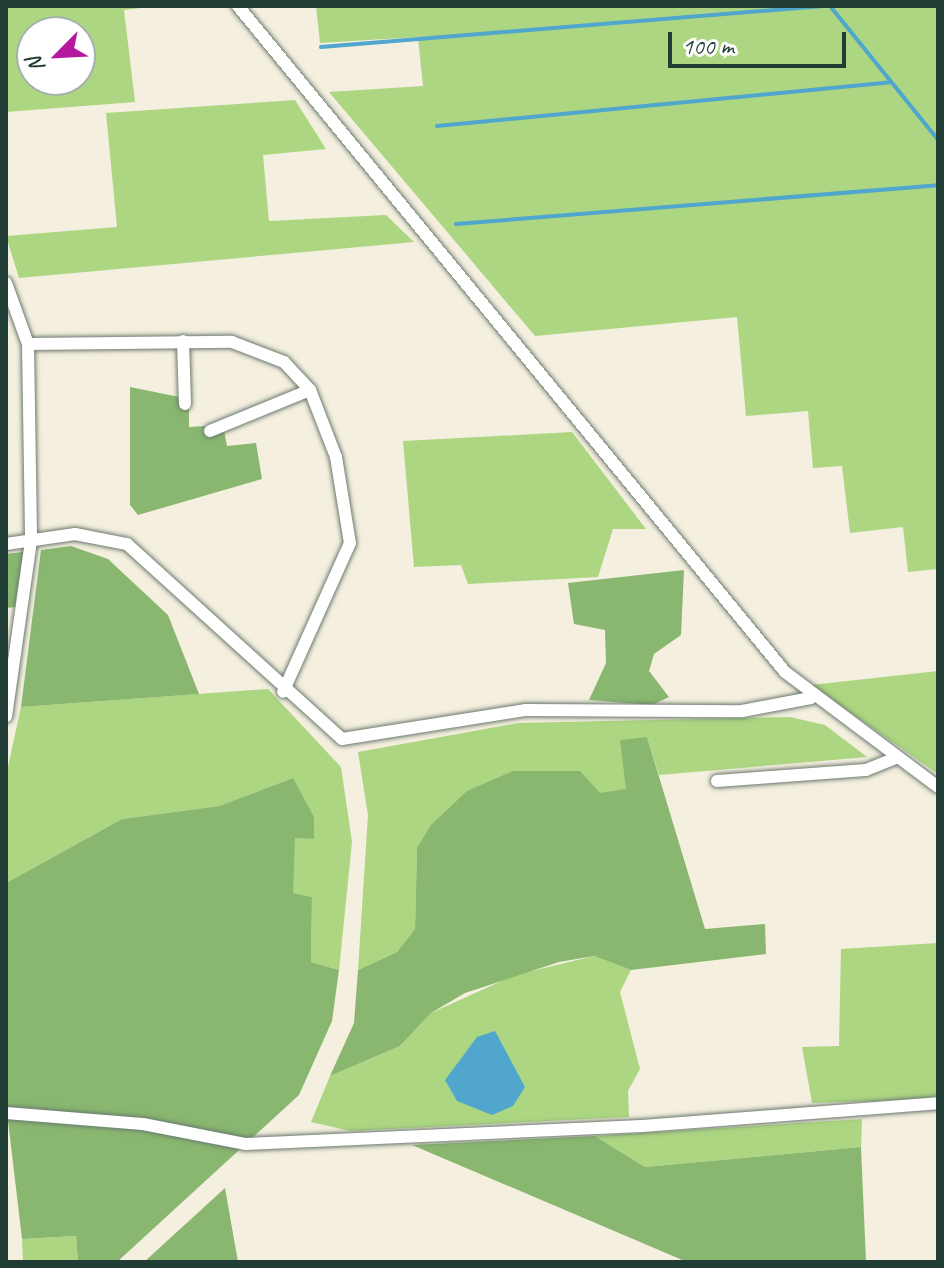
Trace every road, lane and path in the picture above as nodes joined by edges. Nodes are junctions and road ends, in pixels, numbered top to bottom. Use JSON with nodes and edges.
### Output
{"nodes":[{"id":1,"x":238,"y":6,"type":"edge"},
{"id":2,"x":6,"y":283,"type":"edge"},
{"id":3,"x":183,"y":341,"type":"junction"},
{"id":4,"x":28,"y":344,"type":"junction"},
{"id":5,"x":310,"y":390,"type":"junction"},
{"id":6,"x":185,"y":404,"type":"dead end"},
{"id":7,"x":210,"y":431,"type":"dead end"},
{"id":8,"x":31,"y":541,"type":"junction"},
{"id":9,"x":6,"y":544,"type":"edge"},
{"id":10,"x":283,"y":692,"type":"junction"},
{"id":11,"x":811,"y":698,"type":"junction"},
{"id":12,"x":6,"y":716,"type":"edge"},
{"id":13,"x":896,"y":758,"type":"junction"},
{"id":14,"x":717,"y":781,"type":"dead end"},
{"id":15,"x":938,"y":787,"type":"edge"},
{"id":16,"x":938,"y":1103,"type":"edge"},
{"id":17,"x":6,"y":1113,"type":"edge"}],
"edges":[{"from":1,"to":11,"type":"street"},
{"from":2,"to":4,"type":"street"},
{"from":3,"to":4,"type":"street"},
{"from":3,"to":5,"type":"street"},
{"from":3,"to":6,"type":"street"},
{"from":4,"to":8,"type":"street"},
{"from":5,"to":7,"type":"street"},
{"from":5,"to":10,"type":"street"},
{"from":8,"to":9,"type":"street"},
{"from":8,"to":10,"type":"street"},
{"from":8,"to":12,"type":"street"},
{"from":10,"to":11,"type":"street"},
{"from":11,"to":13,"type":"street"},
{"from":13,"to":14,"type":"street"},
{"from":13,"to":15,"type":"street"},
{"from":16,"to":17,"type":"street"}]}
